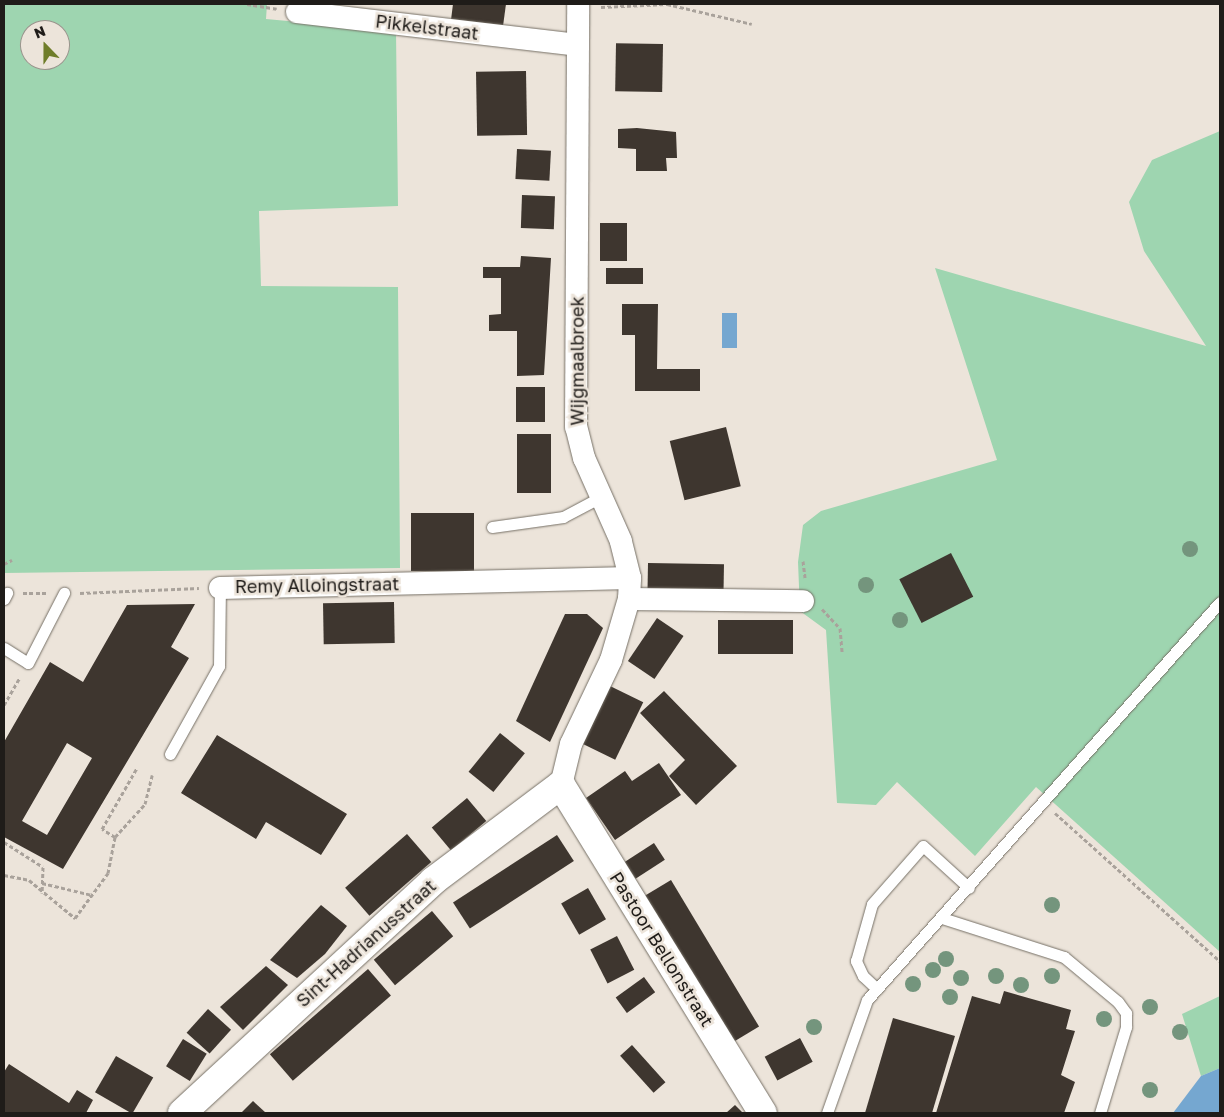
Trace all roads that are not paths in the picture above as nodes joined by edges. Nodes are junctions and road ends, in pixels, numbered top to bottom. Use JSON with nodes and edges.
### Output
{"nodes":[{"id":1,"x":578,"y":6,"type":"edge"},
{"id":2,"x":297,"y":12,"type":"road end"},
{"id":3,"x":577,"y":45,"type":"junction"},
{"id":4,"x":601,"y":497,"type":"junction"},
{"id":5,"x":492,"y":527,"type":"dead end"},
{"id":6,"x":220,"y":588,"type":"joint"},
{"id":7,"x":629,"y":588,"type":"junction"},
{"id":8,"x":64,"y":593,"type":"road end"},
{"id":9,"x":803,"y":601,"type":"road end"},
{"id":10,"x":1220,"y":602,"type":"edge"},
{"id":11,"x":4,"y":648,"type":"edge"},
{"id":12,"x":170,"y":754,"type":"dead end"},
{"id":13,"x":561,"y":785,"type":"junction"},
{"id":14,"x":969,"y":888,"type":"junction"},
{"id":15,"x":942,"y":918,"type":"junction"},
{"id":16,"x":877,"y":989,"type":"junction"},
{"id":17,"x":182,"y":1113,"type":"edge"},
{"id":18,"x":763,"y":1113,"type":"edge"},
{"id":19,"x":827,"y":1113,"type":"edge"},
{"id":20,"x":1100,"y":1113,"type":"edge"}],
"edges":[{"from":1,"to":3,"type":"street","name":"Wijgmaalbroek"},
{"from":2,"to":3,"type":"street","name":"Pikkelstraat"},
{"from":3,"to":4,"type":"street","name":"Wijgmaalbroek"},
{"from":4,"to":5,"type":"lane"},
{"from":4,"to":7,"type":"street","name":"Wijgmaalbroek"},
{"from":6,"to":7,"type":"street","name":"Remy Alloingstraat"},
{"from":6,"to":12,"type":"lane"},
{"from":7,"to":9,"type":"street","name":"Remy Alloingstraat"},
{"from":7,"to":13,"type":"street"},
{"from":8,"to":11,"type":"lane"},
{"from":10,"to":14,"type":"lane"},
{"from":13,"to":17,"type":"street","name":"Sint-Hadrianusstraat"},
{"from":13,"to":18,"type":"street","name":"Pastoor Bellonstraat"},
{"from":14,"to":15,"type":"lane"},
{"from":14,"to":16,"type":"lane"},
{"from":15,"to":16,"type":"lane"},
{"from":15,"to":20,"type":"lane"},
{"from":16,"to":19,"type":"lane"}]}
